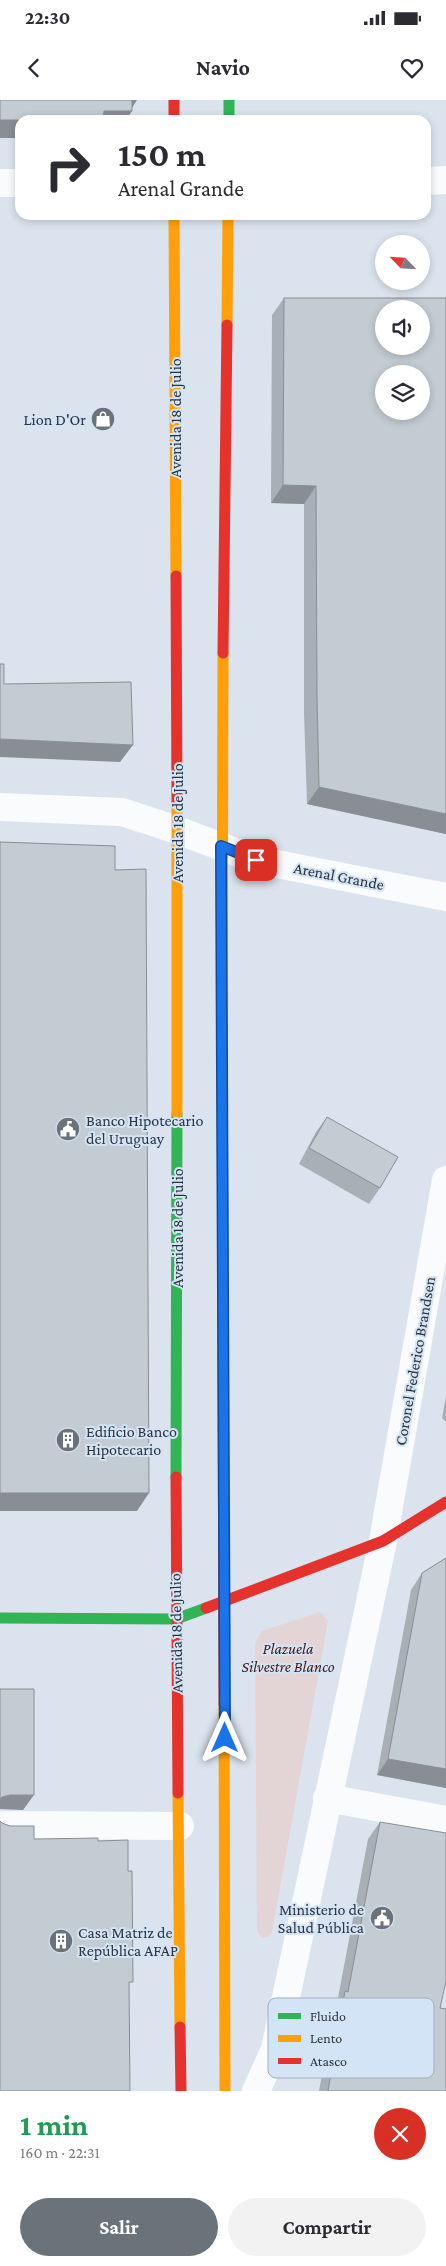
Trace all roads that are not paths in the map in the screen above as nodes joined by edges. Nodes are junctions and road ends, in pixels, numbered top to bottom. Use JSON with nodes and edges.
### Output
{"nodes":[{"id":1,"x":174,"y":100,"type":"edge"},
{"id":2,"x":229,"y":100,"type":"edge"},
{"id":3,"x":174,"y":115,"type":"edge"},
{"id":4,"x":229,"y":115,"type":"edge"},
{"id":5,"x":446,"y":180,"type":"edge"},
{"id":6,"x":431,"y":181,"type":"edge"},
{"id":7,"x":0,"y":183,"type":"edge"},
{"id":8,"x":15,"y":183,"type":"edge"},
{"id":9,"x":174,"y":220,"type":"edge"},
{"id":10,"x":228,"y":220,"type":"edge"},
{"id":11,"x":0,"y":807,"type":"edge"},
{"id":12,"x":178,"y":830,"type":"junction"},
{"id":13,"x":221,"y":846,"type":"junction"},
{"id":14,"x":446,"y":897,"type":"edge"},
{"id":15,"x":446,"y":1180,"type":"edge"},
{"id":16,"x":446,"y":1502,"type":"edge"},
{"id":17,"x":383,"y":1541,"type":"junction"},
{"id":18,"x":225,"y":1600,"type":"junction"},
{"id":19,"x":0,"y":1618,"type":"edge"},
{"id":20,"x":176,"y":1619,"type":"junction"},
{"id":21,"x":327,"y":1798,"type":"junction"},
{"id":22,"x":446,"y":1820,"type":"edge"},
{"id":23,"x":0,"y":1825,"type":"edge"},
{"id":24,"x":180,"y":1826,"type":"junction"},
{"id":25,"x":286,"y":1998,"type":"edge"},
{"id":26,"x":268,"y":2065,"type":"edge"},
{"id":27,"x":181,"y":2091,"type":"edge"},
{"id":28,"x":225,"y":2091,"type":"edge"},
{"id":29,"x":256,"y":2091,"type":"edge"}],
"edges":[{"from":1,"to":3,"type":"main road"},
{"from":2,"to":4,"type":"main road"},
{"from":5,"to":6,"type":"street"},
{"from":7,"to":8,"type":"street"},
{"from":9,"to":12,"type":"main road","name":"Avenida 18 de Julio"},
{"from":10,"to":13,"type":"main road"},
{"from":11,"to":12,"type":"street","name":"Arenal Grande"},
{"from":12,"to":13,"type":"street","name":"Arenal Grande"},
{"from":12,"to":20,"type":"main road","name":"Avenida 18 de Julio"},
{"from":13,"to":14,"type":"street","name":"Arenal Grande"},
{"from":13,"to":18,"type":"main road"},
{"from":15,"to":17,"type":"street","name":"Coronel Federico Brandsen"},
{"from":16,"to":17,"type":"main road"},
{"from":17,"to":18,"type":"main road"},
{"from":17,"to":21,"type":"street"},
{"from":18,"to":20,"type":"main road"},
{"from":18,"to":28,"type":"main road"},
{"from":19,"to":20,"type":"main road"},
{"from":20,"to":24,"type":"main road","name":"Avenida 18 de Julio"},
{"from":21,"to":22,"type":"street"},
{"from":21,"to":25,"type":"street"},
{"from":23,"to":24,"type":"street"},
{"from":24,"to":27,"type":"main road","name":"Avenida 18 de Julio"},
{"from":26,"to":29,"type":"street"}]}
